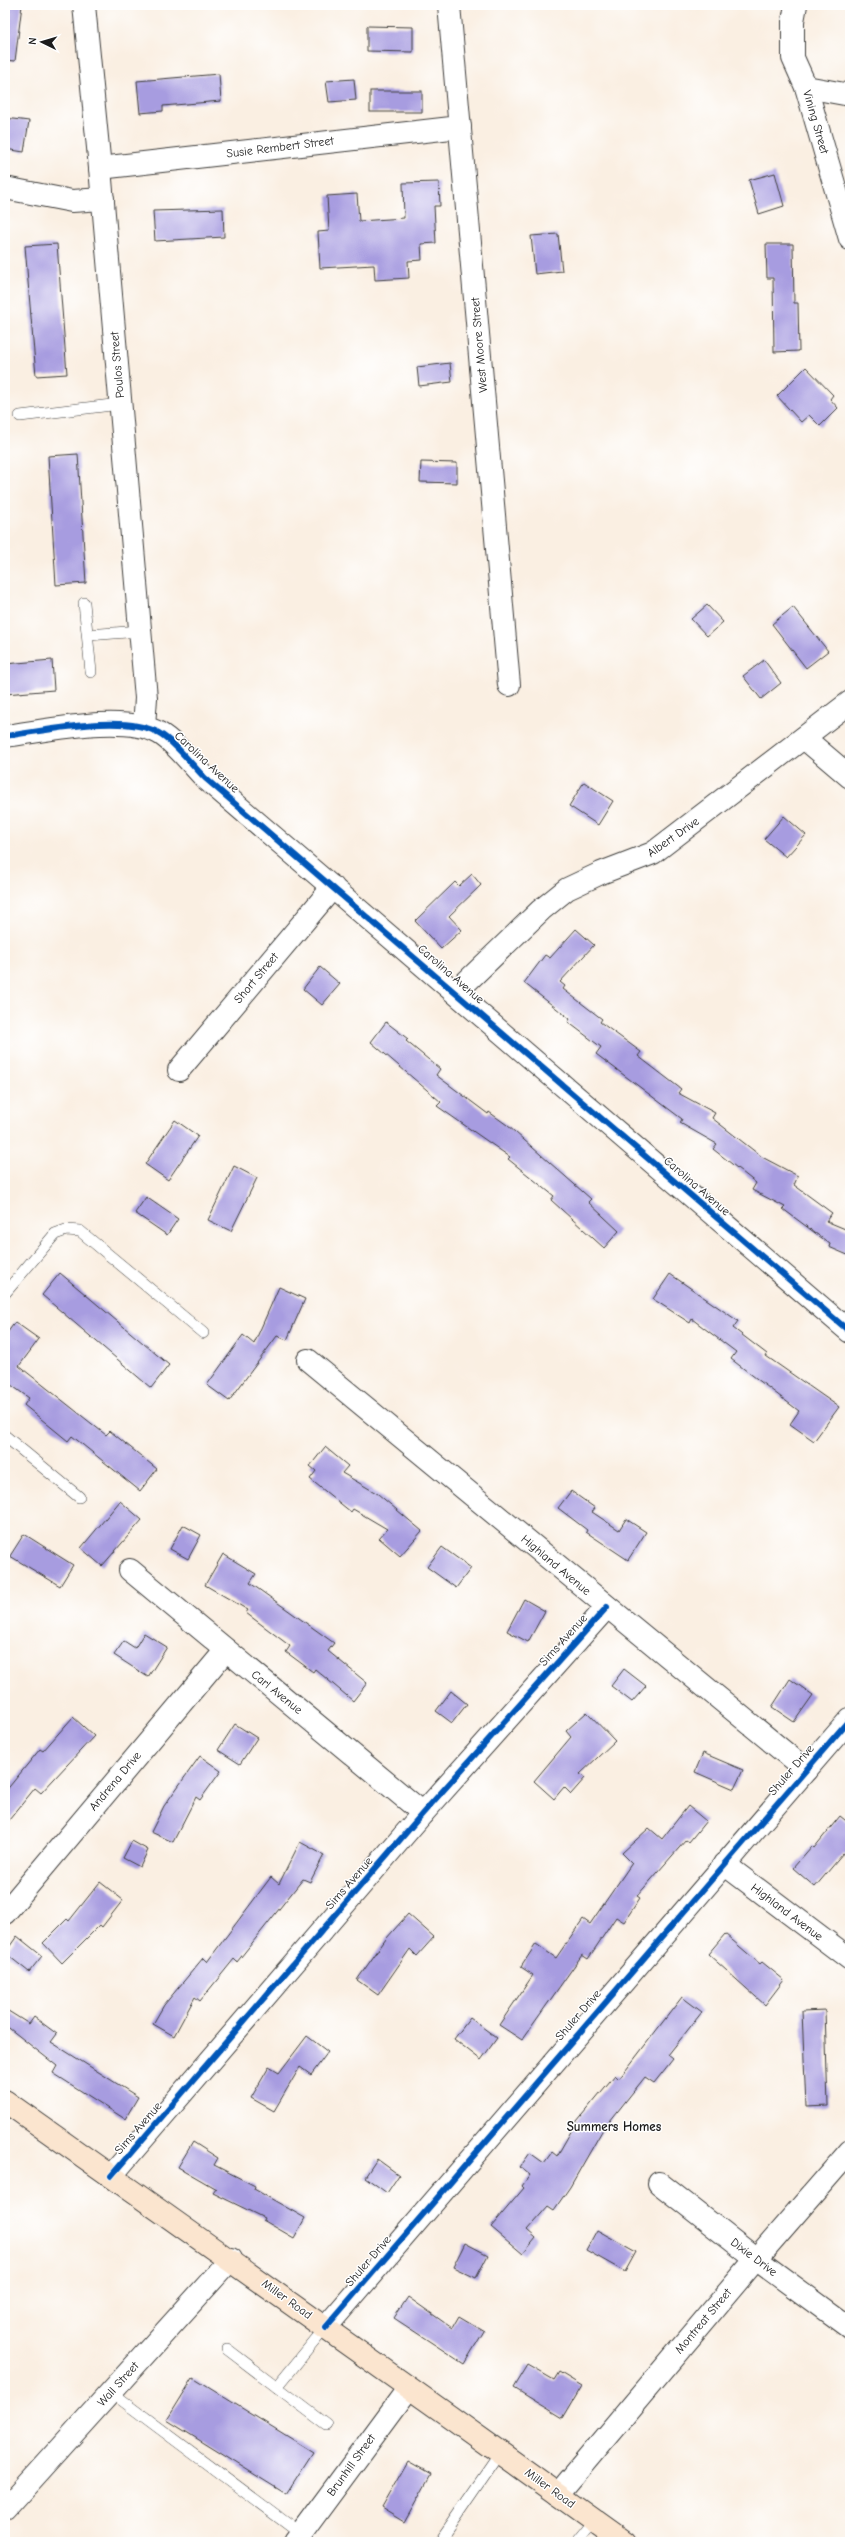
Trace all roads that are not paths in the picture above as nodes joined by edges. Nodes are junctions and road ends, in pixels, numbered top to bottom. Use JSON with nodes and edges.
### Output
{"nodes":[{"id":1,"x":84,"y":5,"type":"edge"},
{"id":2,"x":449,"y":5,"type":"edge"},
{"id":3,"x":796,"y":5,"type":"edge"},
{"id":4,"x":806,"y":87,"type":"junction"},
{"id":5,"x":850,"y":95,"type":"edge"},
{"id":6,"x":460,"y":126,"type":"junction"},
{"id":7,"x":100,"y":168,"type":"junction"},
{"id":8,"x":5,"y":188,"type":"edge"},
{"id":9,"x":103,"y":199,"type":"junction"},
{"id":10,"x":850,"y":239,"type":"edge"},
{"id":11,"x":120,"y":404,"type":"junction"},
{"id":12,"x":20,"y":416,"type":"dead end"},
{"id":13,"x":84,"y":603,"type":"dead end"},
{"id":14,"x":140,"y":631,"type":"junction"},
{"id":15,"x":88,"y":635,"type":"junction"},
{"id":16,"x":91,"y":672,"type":"dead end"},
{"id":17,"x":509,"y":685,"type":"dead end"},
{"id":18,"x":850,"y":702,"type":"edge"},
{"id":19,"x":144,"y":726,"type":"junction"},
{"id":20,"x":5,"y":736,"type":"edge"},
{"id":21,"x":804,"y":738,"type":"junction"},
{"id":22,"x":850,"y":777,"type":"edge"},
{"id":23,"x":332,"y":887,"type":"junction"},
{"id":24,"x":456,"y":992,"type":"junction"},
{"id":25,"x":179,"y":1070,"type":"dead end"},
{"id":26,"x":5,"y":1293,"type":"edge"},
{"id":27,"x":850,"y":1332,"type":"edge"},
{"id":28,"x":203,"y":1333,"type":"dead end"},
{"id":29,"x":308,"y":1360,"type":"dead end"},
{"id":30,"x":5,"y":1436,"type":"edge"},
{"id":31,"x":79,"y":1497,"type":"dead end"},
{"id":32,"x":130,"y":1570,"type":"dead end"},
{"id":33,"x":607,"y":1607,"type":"junction"},
{"id":34,"x":226,"y":1650,"type":"junction"},
{"id":35,"x":850,"y":1719,"type":"edge"},
{"id":36,"x":806,"y":1770,"type":"junction"},
{"id":37,"x":423,"y":1812,"type":"junction"},
{"id":38,"x":724,"y":1864,"type":"junction"},
{"id":39,"x":5,"y":1913,"type":"edge"},
{"id":40,"x":850,"y":1959,"type":"edge"},
{"id":41,"x":5,"y":2101,"type":"edge"},
{"id":42,"x":850,"y":2150,"type":"edge"},
{"id":43,"x":111,"y":2176,"type":"junction"},
{"id":44,"x":659,"y":2183,"type":"dead end"},
{"id":45,"x":231,"y":2259,"type":"junction"},
{"id":46,"x":756,"y":2259,"type":"junction"},
{"id":47,"x":326,"y":2327,"type":"junction"},
{"id":48,"x":850,"y":2328,"type":"edge"},
{"id":49,"x":227,"y":2349,"type":"dead end"},
{"id":50,"x":277,"y":2387,"type":"junction"},
{"id":51,"x":408,"y":2389,"type":"junction"},
{"id":52,"x":111,"y":2392,"type":"junction"},
{"id":53,"x":327,"y":2425,"type":"dead end"},
{"id":54,"x":501,"y":2452,"type":"junction"},
{"id":55,"x":558,"y":2494,"type":"junction"},
{"id":56,"x":5,"y":2509,"type":"edge"},
{"id":57,"x":595,"y":2520,"type":"junction"},
{"id":58,"x":298,"y":2538,"type":"edge"},
{"id":59,"x":439,"y":2542,"type":"edge"},
{"id":60,"x":577,"y":2542,"type":"edge"},
{"id":61,"x":625,"y":2542,"type":"edge"}],
"edges":[{"from":1,"to":7,"type":"street","name":"Poulos Street"},
{"from":2,"to":6,"type":"street","name":"West Moore Street"},
{"from":3,"to":4,"type":"street","name":"Vining Street"},
{"from":4,"to":5,"type":"street"},
{"from":4,"to":10,"type":"street","name":"Vining Street"},
{"from":6,"to":7,"type":"street","name":"Susie Rembert Street"},
{"from":6,"to":17,"type":"street","name":"West Moore Street"},
{"from":7,"to":9,"type":"street","name":"Poulos Street"},
{"from":8,"to":9,"type":"street"},
{"from":9,"to":11,"type":"street","name":"Poulos Street"},
{"from":11,"to":12,"type":"lane"},
{"from":11,"to":14,"type":"street","name":"Poulos Street"},
{"from":13,"to":15,"type":"lane"},
{"from":14,"to":15,"type":"lane"},
{"from":14,"to":19,"type":"street","name":"Poulos Street"},
{"from":15,"to":16,"type":"lane"},
{"from":18,"to":21,"type":"street","name":"Albert Drive"},
{"from":19,"to":20,"type":"street","name":"Carolina Avenue"},
{"from":19,"to":23,"type":"street","name":"Carolina Avenue"},
{"from":21,"to":22,"type":"street"},
{"from":21,"to":24,"type":"street","name":"Albert Drive"},
{"from":23,"to":24,"type":"street","name":"Carolina Avenue"},
{"from":23,"to":25,"type":"street","name":"Short Street"},
{"from":24,"to":27,"type":"street","name":"Carolina Avenue"},
{"from":26,"to":28,"type":"lane"},
{"from":29,"to":33,"type":"street","name":"Highland Avenue"},
{"from":30,"to":31,"type":"lane"},
{"from":32,"to":34,"type":"street","name":"Carl Avenue"},
{"from":33,"to":36,"type":"street","name":"Highland Avenue"},
{"from":33,"to":37,"type":"street","name":"Sims Avenue"},
{"from":34,"to":37,"type":"street","name":"Carl Avenue"},
{"from":34,"to":39,"type":"street","name":"Andrena Drive"},
{"from":35,"to":36,"type":"street","name":"Shuler Drive"},
{"from":36,"to":38,"type":"street","name":"Shuler Drive"},
{"from":37,"to":43,"type":"street","name":"Sims Avenue"},
{"from":38,"to":40,"type":"street","name":"Highland Avenue"},
{"from":38,"to":47,"type":"street","name":"Shuler Drive"},
{"from":41,"to":43,"type":"main road","name":"Miller Road"},
{"from":42,"to":46,"type":"street","name":"Montreat Street"},
{"from":43,"to":45,"type":"main road","name":"Miller Road"},
{"from":44,"to":46,"type":"street","name":"Dixie Drive"},
{"from":45,"to":47,"type":"main road","name":"Miller Road"},
{"from":45,"to":52,"type":"street","name":"Wall Street"},
{"from":46,"to":48,"type":"street","name":"Dixie Drive"},
{"from":46,"to":55,"type":"street","name":"Montreat Street"},
{"from":47,"to":50,"type":"lane"},
{"from":47,"to":51,"type":"main road","name":"Miller Road"},
{"from":49,"to":50,"type":"lane"},
{"from":50,"to":53,"type":"lane"},
{"from":51,"to":54,"type":"main road","name":"Miller Road"},
{"from":51,"to":58,"type":"street","name":"Brunhill Street"},
{"from":52,"to":56,"type":"street","name":"Wall Street"},
{"from":52,"to":58,"type":"lane"},
{"from":54,"to":55,"type":"main road","name":"Miller Road"},
{"from":54,"to":59,"type":"lane"},
{"from":55,"to":57,"type":"main road","name":"Miller Road"},
{"from":57,"to":60,"type":"lane"},
{"from":57,"to":61,"type":"main road","name":"Miller Road"}]}
